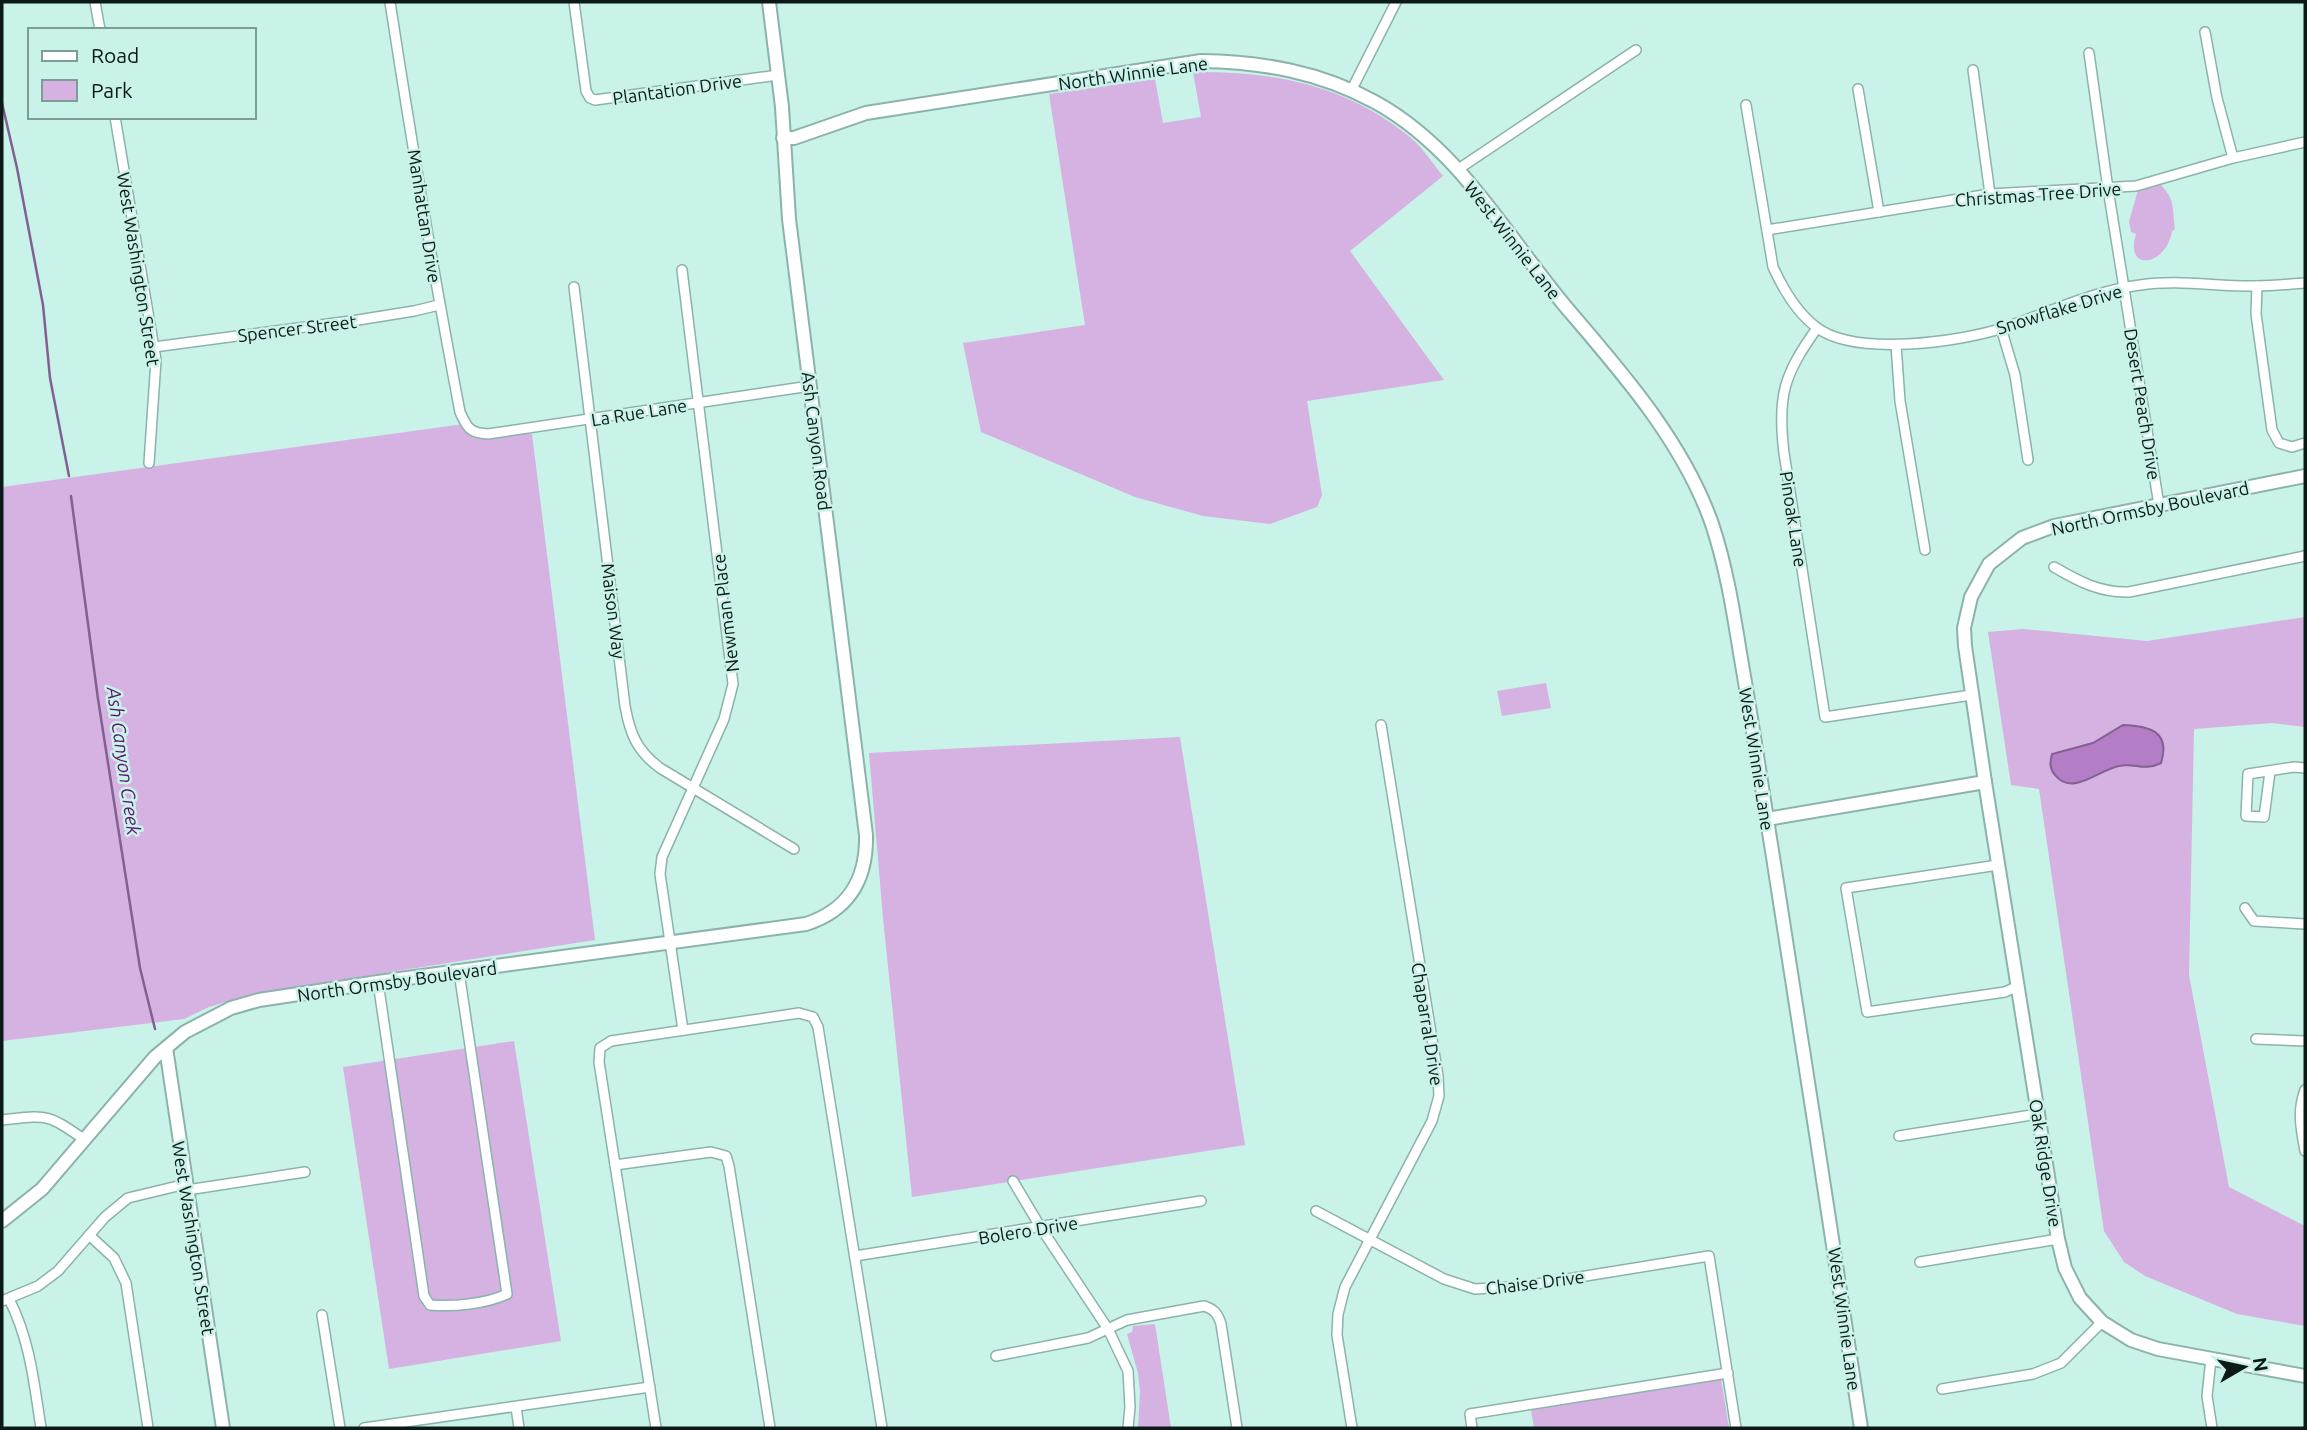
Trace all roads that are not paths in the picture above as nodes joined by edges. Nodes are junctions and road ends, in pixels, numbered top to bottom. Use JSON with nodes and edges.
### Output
{"nodes":[{"id":1,"x":95,"y":2,"type":"edge"},
{"id":2,"x":390,"y":2,"type":"edge"},
{"id":3,"x":574,"y":2,"type":"edge"},
{"id":4,"x":769,"y":2,"type":"edge"},
{"id":5,"x":1396,"y":2,"type":"edge"},
{"id":6,"x":100,"y":28,"type":"edge"},
{"id":7,"x":2205,"y":32,"type":"dead end"},
{"id":8,"x":1636,"y":50,"type":"dead end"},
{"id":9,"x":2089,"y":53,"type":"dead end"},
{"id":10,"x":1973,"y":70,"type":"dead end"},
{"id":11,"x":778,"y":75,"type":"junction"},
{"id":12,"x":1858,"y":89,"type":"dead end"},
{"id":13,"x":1351,"y":91,"type":"junction"},
{"id":14,"x":1746,"y":105,"type":"dead end"},
{"id":15,"x":115,"y":119,"type":"edge"},
{"id":16,"x":783,"y":138,"type":"junction"},
{"id":17,"x":2305,"y":142,"type":"edge"},
{"id":18,"x":2233,"y":158,"type":"junction"},
{"id":19,"x":1457,"y":170,"type":"junction"},
{"id":20,"x":2108,"y":189,"type":"junction"},
{"id":21,"x":1990,"y":194,"type":"junction"},
{"id":22,"x":1880,"y":212,"type":"junction"},
{"id":23,"x":1767,"y":230,"type":"junction"},
{"id":24,"x":682,"y":270,"type":"dead end"},
{"id":25,"x":2305,"y":283,"type":"edge"},
{"id":26,"x":2257,"y":286,"type":"junction"},
{"id":27,"x":574,"y":287,"type":"dead end"},
{"id":28,"x":2124,"y":288,"type":"junction"},
{"id":29,"x":439,"y":304,"type":"junction"},
{"id":30,"x":1817,"y":328,"type":"junction"},
{"id":31,"x":2001,"y":328,"type":"junction"},
{"id":32,"x":1896,"y":345,"type":"junction"},
{"id":33,"x":154,"y":347,"type":"junction"},
{"id":34,"x":810,"y":386,"type":"junction"},
{"id":35,"x":699,"y":403,"type":"junction"},
{"id":36,"x":589,"y":420,"type":"junction"},
{"id":37,"x":468,"y":429,"type":"joint"},
{"id":38,"x":2305,"y":443,"type":"edge"},
{"id":39,"x":2028,"y":460,"type":"dead end"},
{"id":40,"x":149,"y":463,"type":"dead end"},
{"id":41,"x":2305,"y":476,"type":"edge"},
{"id":42,"x":2160,"y":505,"type":"junction"},
{"id":43,"x":1925,"y":550,"type":"dead end"},
{"id":44,"x":2305,"y":556,"type":"edge"},
{"id":45,"x":2053,"y":567,"type":"dead end"},
{"id":46,"x":1971,"y":695,"type":"junction"},
{"id":47,"x":1381,"y":725,"type":"dead end"},
{"id":48,"x":2305,"y":768,"type":"edge"},
{"id":49,"x":2270,"y":772,"type":"junction"},
{"id":50,"x":1985,"y":782,"type":"junction"},
{"id":51,"x":693,"y":788,"type":"junction"},
{"id":52,"x":1767,"y":819,"type":"junction"},
{"id":53,"x":794,"y":849,"type":"dead end"},
{"id":54,"x":1998,"y":865,"type":"junction"},
{"id":55,"x":860,"y":880,"type":"joint"},
{"id":56,"x":2245,"y":908,"type":"dead end"},
{"id":57,"x":2305,"y":924,"type":"edge"},
{"id":58,"x":668,"y":943,"type":"junction"},
{"id":59,"x":459,"y":972,"type":"junction"},
{"id":60,"x":378,"y":982,"type":"junction"},
{"id":61,"x":2018,"y":986,"type":"junction"},
{"id":62,"x":683,"y":1030,"type":"junction"},
{"id":63,"x":2256,"y":1039,"type":"dead end"},
{"id":64,"x":2305,"y":1041,"type":"edge"},
{"id":65,"x":166,"y":1048,"type":"junction"},
{"id":66,"x":2305,"y":1090,"type":"edge"},
{"id":67,"x":2038,"y":1114,"type":"junction"},
{"id":68,"x":2,"y":1120,"type":"edge"},
{"id":69,"x":1899,"y":1136,"type":"dead end"},
{"id":70,"x":85,"y":1140,"type":"junction"},
{"id":71,"x":2305,"y":1151,"type":"edge"},
{"id":72,"x":615,"y":1166,"type":"junction"},
{"id":73,"x":305,"y":1172,"type":"dead end"},
{"id":74,"x":1013,"y":1181,"type":"dead end"},
{"id":75,"x":186,"y":1187,"type":"junction"},
{"id":76,"x":1201,"y":1201,"type":"dead end"},
{"id":77,"x":1316,"y":1211,"type":"dead end"},
{"id":78,"x":2,"y":1221,"type":"edge"},
{"id":79,"x":1041,"y":1228,"type":"junction"},
{"id":80,"x":89,"y":1235,"type":"junction"},
{"id":81,"x":1370,"y":1239,"type":"junction"},
{"id":82,"x":2058,"y":1239,"type":"junction"},
{"id":83,"x":855,"y":1256,"type":"junction"},
{"id":84,"x":1920,"y":1262,"type":"dead end"},
{"id":85,"x":6,"y":1300,"type":"edge"},
{"id":86,"x":322,"y":1315,"type":"dead end"},
{"id":87,"x":2102,"y":1322,"type":"junction"},
{"id":88,"x":1108,"y":1329,"type":"junction"},
{"id":89,"x":996,"y":1356,"type":"dead end"},
{"id":90,"x":2211,"y":1359,"type":"junction"},
{"id":91,"x":1728,"y":1373,"type":"junction"},
{"id":92,"x":2305,"y":1376,"type":"edge"},
{"id":93,"x":650,"y":1387,"type":"junction"},
{"id":94,"x":1941,"y":1389,"type":"dead end"},
{"id":95,"x":516,"y":1407,"type":"junction"},
{"id":96,"x":41,"y":1428,"type":"edge"},
{"id":97,"x":148,"y":1428,"type":"edge"},
{"id":98,"x":223,"y":1428,"type":"edge"},
{"id":99,"x":340,"y":1428,"type":"edge"},
{"id":100,"x":364,"y":1428,"type":"edge"},
{"id":101,"x":519,"y":1428,"type":"edge"},
{"id":102,"x":656,"y":1428,"type":"edge"},
{"id":103,"x":770,"y":1428,"type":"edge"},
{"id":104,"x":882,"y":1428,"type":"edge"},
{"id":105,"x":1128,"y":1428,"type":"edge"},
{"id":106,"x":1237,"y":1428,"type":"edge"},
{"id":107,"x":1352,"y":1428,"type":"edge"},
{"id":108,"x":1472,"y":1428,"type":"edge"},
{"id":109,"x":1737,"y":1428,"type":"edge"},
{"id":110,"x":1861,"y":1428,"type":"edge"},
{"id":111,"x":2212,"y":1428,"type":"edge"}],
"edges":[{"from":1,"to":6,"type":"street"},
{"from":2,"to":29,"type":"street","name":"Manhattan Drive"},
{"from":3,"to":11,"type":"street","name":"Plantation Drive"},
{"from":4,"to":11,"type":"street","name":"Ash Canyon Road"},
{"from":5,"to":13,"type":"street"},
{"from":7,"to":18,"type":"street"},
{"from":8,"to":19,"type":"street"},
{"from":9,"to":20,"type":"street","name":"Desert Peach Drive"},
{"from":10,"to":21,"type":"street"},
{"from":11,"to":16,"type":"street","name":"Ash Canyon Road"},
{"from":12,"to":22,"type":"street"},
{"from":13,"to":16,"type":"street","name":"North Winnie Lane"},
{"from":13,"to":19,"type":"street","name":"North Winnie Lane"},
{"from":14,"to":23,"type":"street"},
{"from":15,"to":33,"type":"street","name":"West Washington Street"},
{"from":16,"to":34,"type":"street","name":"Ash Canyon Road"},
{"from":17,"to":18,"type":"street","name":"Christmas Tree Drive"},
{"from":18,"to":20,"type":"street","name":"Christmas Tree Drive"},
{"from":19,"to":52,"type":"street","name":"West Winnie Lane"},
{"from":20,"to":21,"type":"street","name":"Christmas Tree Drive"},
{"from":20,"to":28,"type":"street","name":"Desert Peach Drive"},
{"from":21,"to":22,"type":"street","name":"Christmas Tree Drive"},
{"from":22,"to":23,"type":"street","name":"Christmas Tree Drive"},
{"from":23,"to":30,"type":"street"},
{"from":24,"to":35,"type":"street","name":"Newman Place"},
{"from":25,"to":26,"type":"street","name":"Snowflake Drive"},
{"from":26,"to":28,"type":"street","name":"Snowflake Drive"},
{"from":26,"to":38,"type":"street"},
{"from":27,"to":36,"type":"street","name":"Maison Way"},
{"from":28,"to":31,"type":"street","name":"Snowflake Drive"},
{"from":28,"to":42,"type":"street","name":"Desert Peach Drive"},
{"from":29,"to":33,"type":"street","name":"Spencer Street"},
{"from":29,"to":37,"type":"street","name":"Manhattan Drive"},
{"from":30,"to":32,"type":"street","name":"Snowflake Drive"},
{"from":30,"to":46,"type":"street","name":"Pinoak Lane"},
{"from":31,"to":32,"type":"street","name":"Snowflake Drive"},
{"from":31,"to":39,"type":"street"},
{"from":32,"to":43,"type":"street"},
{"from":33,"to":40,"type":"street","name":"West Washington Street"},
{"from":34,"to":35,"type":"street","name":"La Rue Lane"},
{"from":34,"to":55,"type":"street","name":"Ash Canyon Road"},
{"from":35,"to":36,"type":"street","name":"La Rue Lane"},
{"from":35,"to":51,"type":"street","name":"Newman Place"},
{"from":36,"to":37,"type":"street","name":"La Rue Lane"},
{"from":36,"to":51,"type":"street","name":"Maison Way"},
{"from":41,"to":42,"type":"street","name":"North Ormsby Boulevard"},
{"from":42,"to":46,"type":"street","name":"North Ormsby Boulevard"},
{"from":44,"to":45,"type":"street"},
{"from":46,"to":50,"type":"street","name":"North Ormsby Boulevard"},
{"from":47,"to":81,"type":"street","name":"Chaparral Drive"},
{"from":48,"to":49,"type":"street"},
{"from":49,"to":49,"type":"street"},
{"from":50,"to":52,"type":"street"},
{"from":50,"to":54,"type":"street","name":"Oak Ridge Drive"},
{"from":51,"to":53,"type":"street","name":"Maison Way"},
{"from":51,"to":58,"type":"street","name":"Newman Place"},
{"from":52,"to":110,"type":"street","name":"West Winnie Lane"},
{"from":54,"to":61,"type":"street","name":"Oak Ridge Drive"},
{"from":54,"to":61,"type":"street"},
{"from":55,"to":58,"type":"street","name":"North Ormsby Boulevard"},
{"from":56,"to":57,"type":"street"},
{"from":58,"to":59,"type":"street","name":"North Ormsby Boulevard"},
{"from":58,"to":62,"type":"street","name":"Newman Place"},
{"from":59,"to":60,"type":"street","name":"North Ormsby Boulevard"},
{"from":59,"to":60,"type":"street"},
{"from":60,"to":65,"type":"street","name":"North Ormsby Boulevard"},
{"from":61,"to":67,"type":"street","name":"Oak Ridge Drive"},
{"from":62,"to":72,"type":"street"},
{"from":62,"to":83,"type":"street"},
{"from":63,"to":64,"type":"street"},
{"from":65,"to":70,"type":"street","name":"North Ormsby Boulevard"},
{"from":65,"to":75,"type":"street","name":"West Washington Street"},
{"from":66,"to":71,"type":"street"},
{"from":67,"to":69,"type":"street"},
{"from":67,"to":82,"type":"street","name":"Oak Ridge Drive"},
{"from":68,"to":70,"type":"street"},
{"from":70,"to":78,"type":"street","name":"North Ormsby Boulevard"},
{"from":72,"to":93,"type":"street"},
{"from":72,"to":103,"type":"street"},
{"from":73,"to":75,"type":"street"},
{"from":74,"to":79,"type":"street"},
{"from":75,"to":80,"type":"street"},
{"from":75,"to":98,"type":"street","name":"West Washington Street"},
{"from":76,"to":79,"type":"street","name":"Bolero Drive"},
{"from":77,"to":81,"type":"street","name":"Chaise Drive"},
{"from":79,"to":83,"type":"street","name":"Bolero Drive"},
{"from":79,"to":88,"type":"street"},
{"from":80,"to":85,"type":"street"},
{"from":80,"to":97,"type":"street"},
{"from":81,"to":91,"type":"street","name":"Chaise Drive"},
{"from":81,"to":107,"type":"street","name":"Chaparral Drive"},
{"from":82,"to":84,"type":"street"},
{"from":82,"to":87,"type":"street","name":"Oak Ridge Drive"},
{"from":83,"to":104,"type":"street"},
{"from":85,"to":96,"type":"street"},
{"from":86,"to":99,"type":"street"},
{"from":87,"to":90,"type":"street","name":"Oak Ridge Drive"},
{"from":87,"to":94,"type":"street"},
{"from":88,"to":89,"type":"street"},
{"from":88,"to":105,"type":"street"},
{"from":88,"to":106,"type":"street"},
{"from":90,"to":92,"type":"street","name":"Oak Ridge Drive"},
{"from":90,"to":111,"type":"street"},
{"from":91,"to":108,"type":"street"},
{"from":91,"to":109,"type":"street"},
{"from":93,"to":95,"type":"street"},
{"from":93,"to":102,"type":"street"},
{"from":95,"to":100,"type":"street"},
{"from":95,"to":101,"type":"street"}]}
